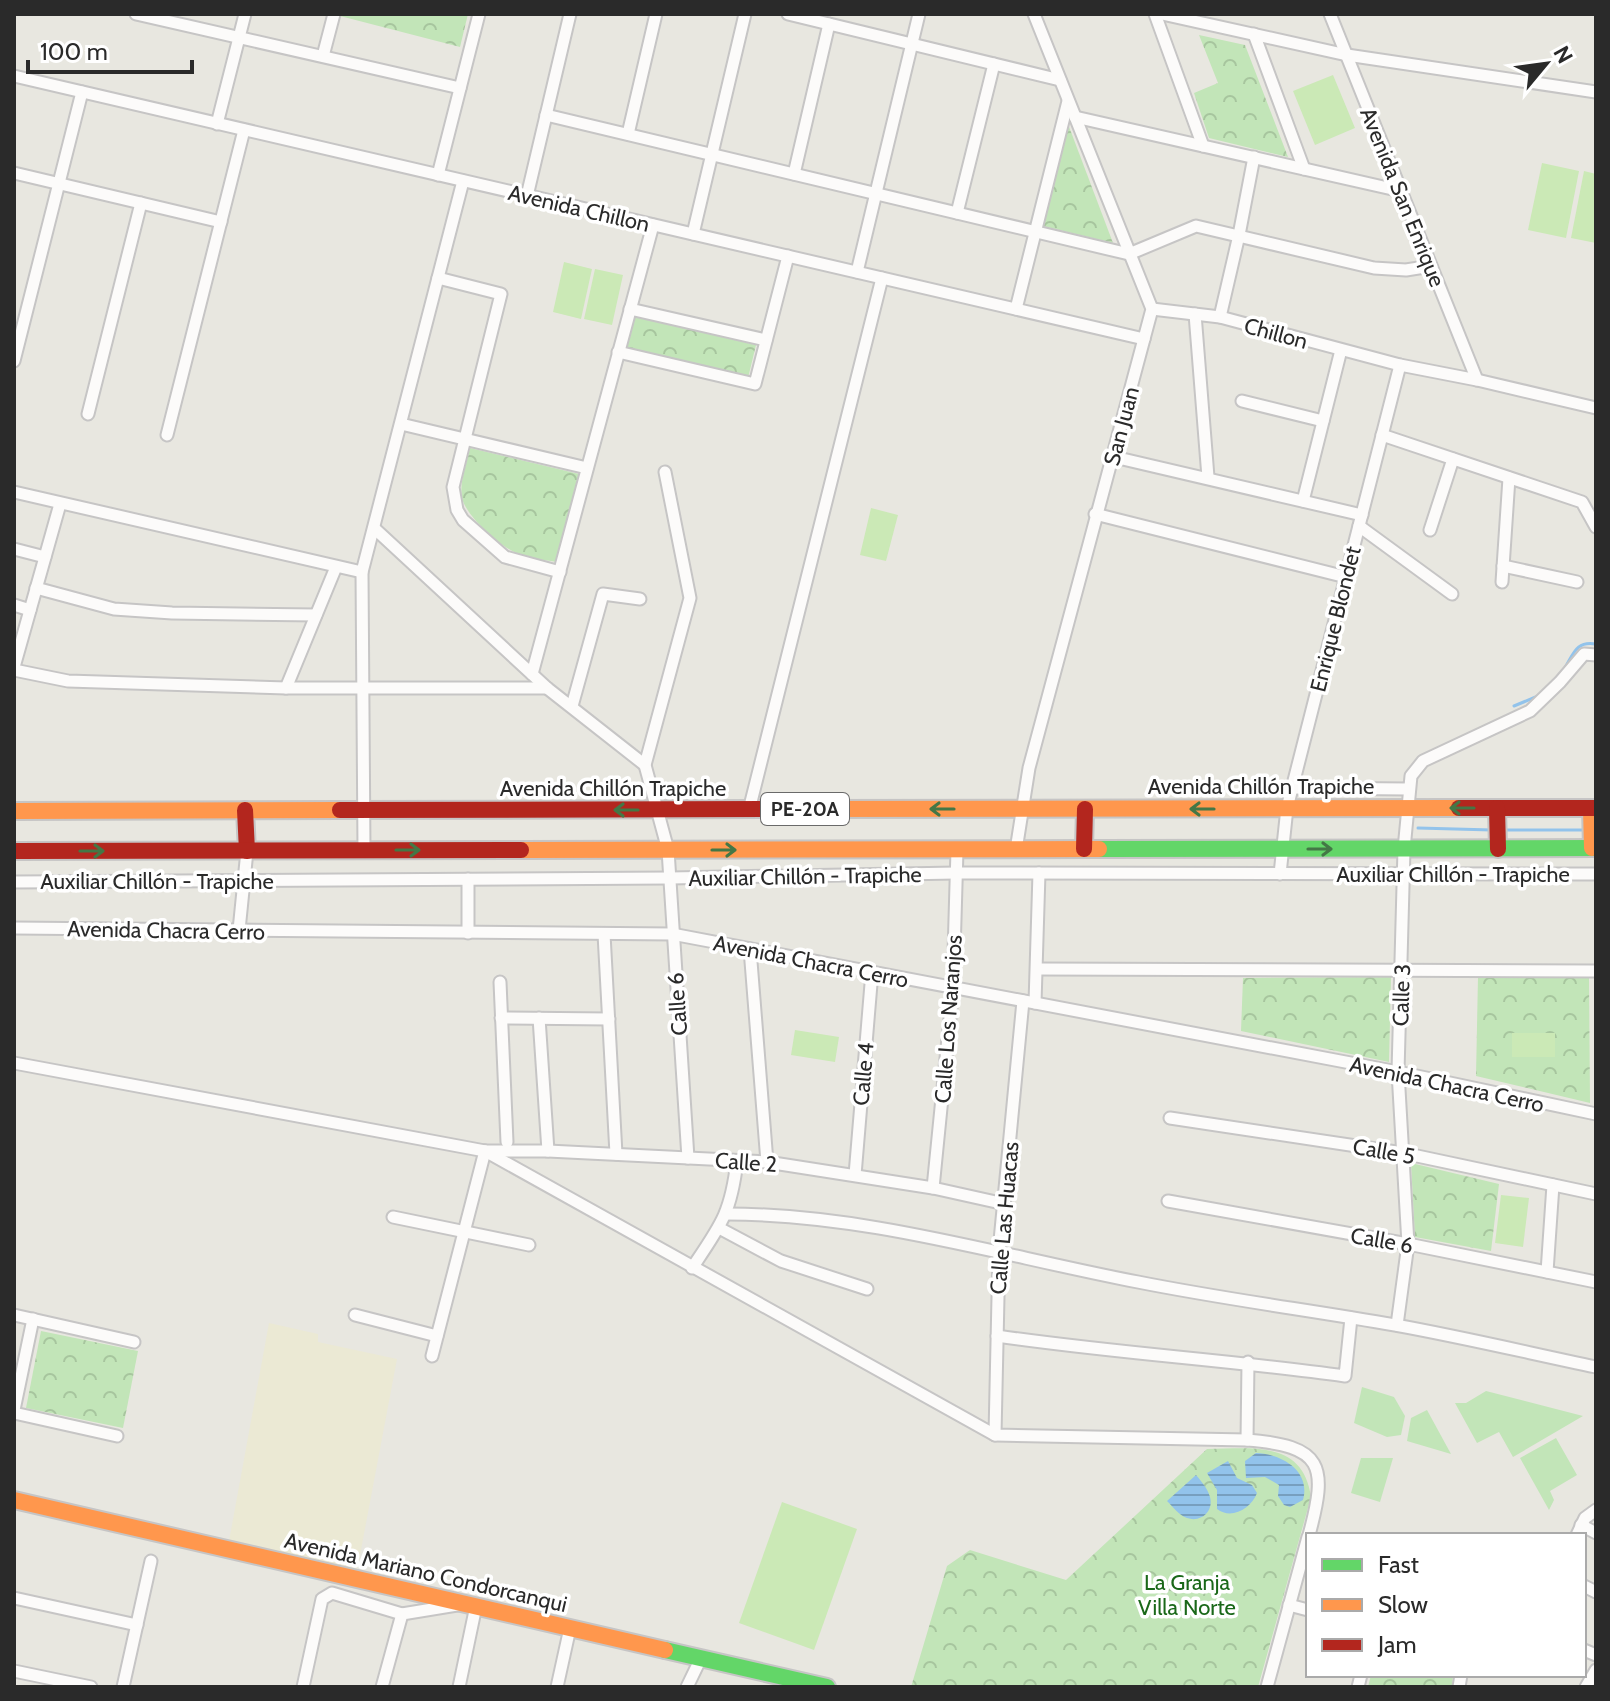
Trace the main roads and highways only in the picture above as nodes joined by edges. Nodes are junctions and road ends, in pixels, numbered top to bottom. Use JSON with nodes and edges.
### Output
{"nodes":[{"id":1,"x":1497,"y":808,"type":"junction"},
{"id":2,"x":1594,"y":808,"type":"edge"},
{"id":3,"x":1085,"y":809,"type":"junction"},
{"id":4,"x":245,"y":810,"type":"junction"},
{"id":5,"x":14,"y":811,"type":"edge"},
{"id":6,"x":1594,"y":848,"type":"edge"},
{"id":7,"x":1084,"y":849,"type":"junction"},
{"id":8,"x":1498,"y":849,"type":"junction"},
{"id":9,"x":14,"y":851,"type":"edge"},
{"id":10,"x":247,"y":851,"type":"junction"},
{"id":11,"x":14,"y":1500,"type":"edge"},
{"id":12,"x":827,"y":1687,"type":"edge"}],
"edges":[{"from":1,"to":2,"type":"main road","name":"Avenida Chillón Trapiche","number":"PE-20A"},
{"from":1,"to":3,"type":"main road","name":"Avenida Chillón Trapiche","number":"PE-20A","one_way":true},
{"from":1,"to":8,"type":"main road"},
{"from":2,"to":6,"type":"main road"},
{"from":3,"to":4,"type":"main road","name":"Avenida Chillón Trapiche","number":"PE-20A","one_way":true},
{"from":3,"to":7,"type":"main road"},
{"from":4,"to":5,"type":"main road","name":"Avenida Chillón Trapiche","number":"PE-20A"},
{"from":4,"to":10,"type":"main road"},
{"from":6,"to":8,"type":"main road","number":"PE-20A"},
{"from":7,"to":8,"type":"main road","number":"PE-20A","one_way":true},
{"from":10,"to":7,"type":"main road","number":"PE-20A","one_way":true},
{"from":9,"to":10,"type":"main road","number":"PE-20A","one_way":true},
{"from":11,"to":12,"type":"main road","name":"Avenida Mariano Condorcanqui"}]}
